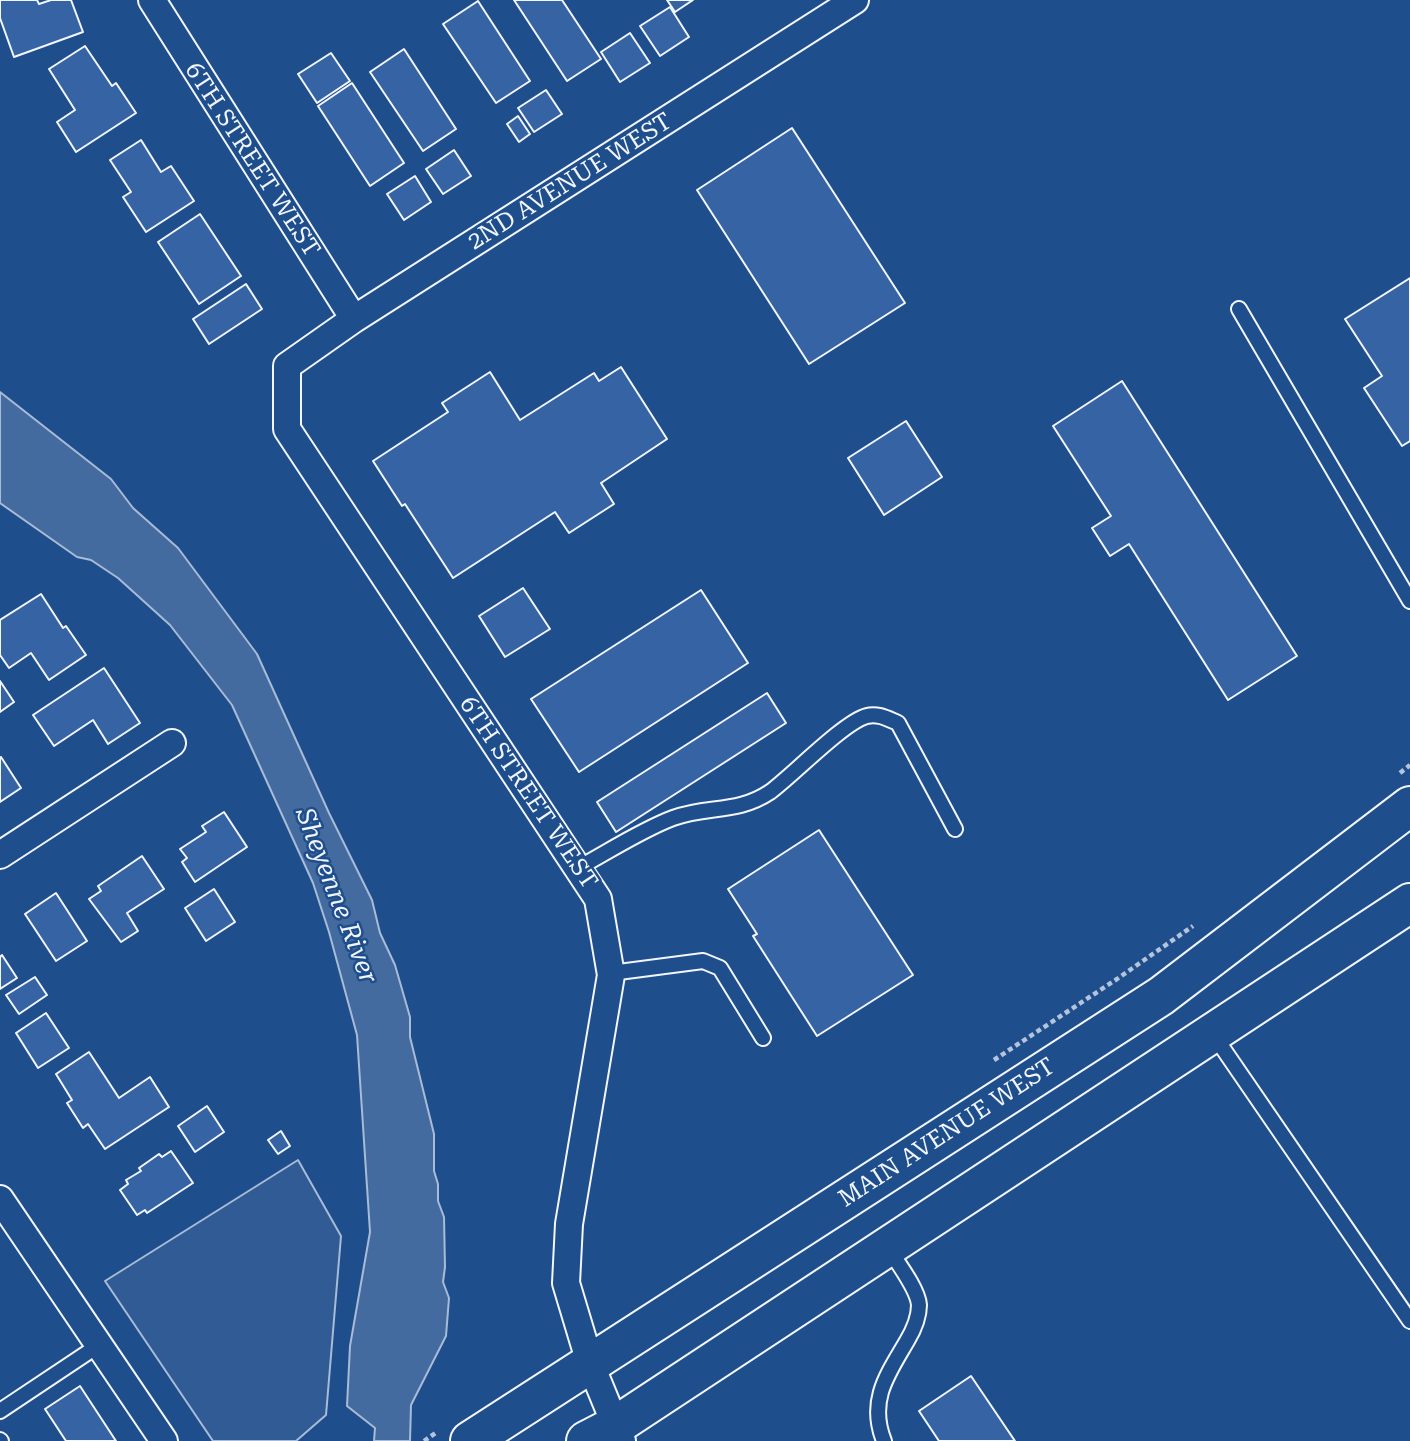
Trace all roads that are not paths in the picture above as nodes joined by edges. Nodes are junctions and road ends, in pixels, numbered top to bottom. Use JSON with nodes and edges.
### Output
{"nodes":[{"id":1,"x":152,"y":0,"type":"edge"},
{"id":2,"x":856,"y":0,"type":"edge"},
{"id":3,"x":1239,"y":309,"type":"dead end"},
{"id":4,"x":354,"y":320,"type":"junction"},
{"id":5,"x":287,"y":366,"type":"joint"},
{"id":6,"x":1410,"y":601,"type":"edge"},
{"id":7,"x":172,"y":743,"type":"dead end"},
{"id":8,"x":1410,"y":806,"type":"edge"},
{"id":9,"x":955,"y":829,"type":"dead end"},
{"id":10,"x":0,"y":855,"type":"edge"},
{"id":11,"x":578,"y":868,"type":"junction"},
{"id":12,"x":1410,"y":903,"type":"edge"},
{"id":13,"x":611,"y":973,"type":"junction"},
{"id":14,"x":1212,"y":1033,"type":"junction"},
{"id":15,"x":763,"y":1038,"type":"dead end"},
{"id":16,"x":0,"y":1199,"type":"edge"},
{"id":17,"x":888,"y":1247,"type":"junction"},
{"id":18,"x":1410,"y":1321,"type":"edge"},
{"id":19,"x":99,"y":1345,"type":"junction"},
{"id":20,"x":590,"y":1363,"type":"junction"},
{"id":21,"x":0,"y":1411,"type":"edge"},
{"id":22,"x":608,"y":1436,"type":"edge"},
{"id":23,"x":164,"y":1441,"type":"edge"},
{"id":24,"x":470,"y":1441,"type":"edge"},
{"id":25,"x":884,"y":1441,"type":"edge"}],
"edges":[{"from":1,"to":4,"type":"street","name":"6TH STREET WEST"},
{"from":2,"to":4,"type":"street","name":"2ND AVENUE WEST"},
{"from":3,"to":6,"type":"lane"},
{"from":4,"to":5,"type":"street","name":"2ND AVENUE WEST"},
{"from":5,"to":11,"type":"street","name":"6TH STREET WEST"},
{"from":7,"to":10,"type":"street"},
{"from":8,"to":20,"type":"main road","name":"MAIN AVENUE WEST"},
{"from":9,"to":11,"type":"lane"},
{"from":11,"to":13,"type":"street","name":"6TH STREET WEST"},
{"from":12,"to":14,"type":"main road"},
{"from":13,"to":15,"type":"lane"},
{"from":13,"to":20,"type":"street","name":"6TH STREET WEST"},
{"from":14,"to":17,"type":"main road"},
{"from":14,"to":18,"type":"lane"},
{"from":16,"to":19,"type":"street"},
{"from":17,"to":22,"type":"main road"},
{"from":17,"to":25,"type":"lane"},
{"from":19,"to":21,"type":"lane"},
{"from":19,"to":23,"type":"street"},
{"from":20,"to":22,"type":"street","name":"6TH STREET WEST"},
{"from":20,"to":24,"type":"main road","name":"MAIN AVENUE WEST"}]}
